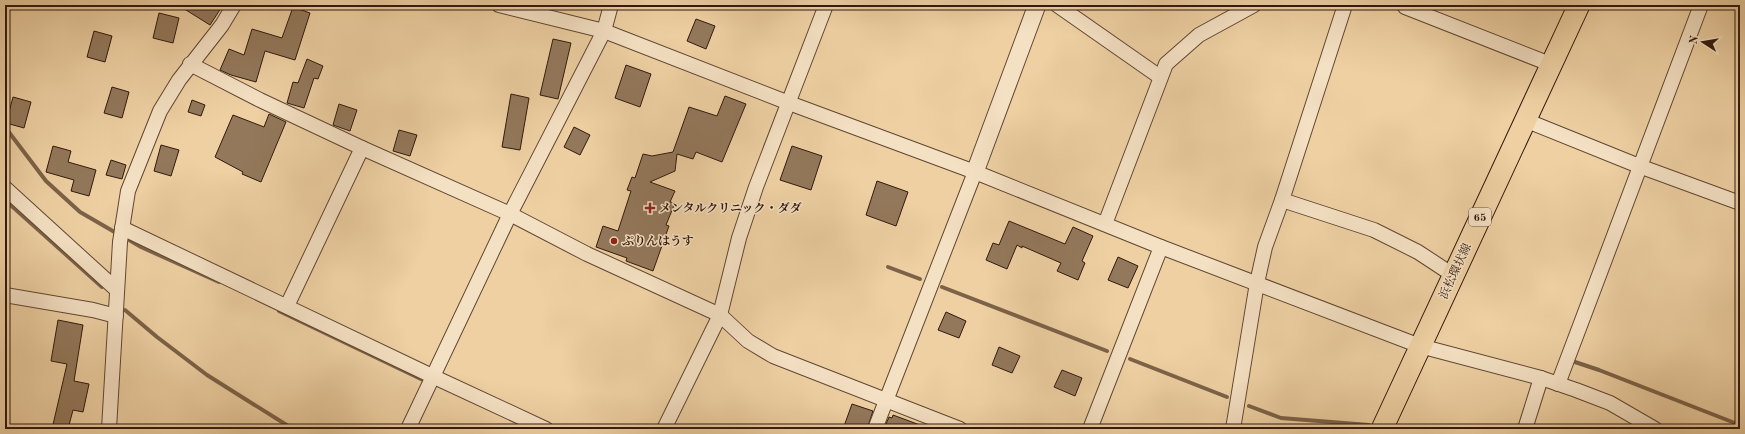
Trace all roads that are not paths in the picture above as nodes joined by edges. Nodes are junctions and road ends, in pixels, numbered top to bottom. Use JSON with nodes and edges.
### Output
{"nodes":[{"id":1,"x":234,"y":5,"type":"edge"},
{"id":2,"x":498,"y":5,"type":"edge"},
{"id":3,"x":611,"y":5,"type":"edge"},
{"id":4,"x":826,"y":5,"type":"edge"},
{"id":5,"x":1037,"y":5,"type":"edge"},
{"id":6,"x":1057,"y":5,"type":"edge"},
{"id":7,"x":1254,"y":5,"type":"edge"},
{"id":8,"x":1345,"y":5,"type":"edge"},
{"id":9,"x":1579,"y":5,"type":"edge"},
{"id":10,"x":1701,"y":5,"type":"edge"},
{"id":11,"x":1403,"y":6,"type":"edge"},
{"id":12,"x":604,"y":31,"type":"junction"},
{"id":13,"x":190,"y":64,"type":"junction"},
{"id":14,"x":1550,"y":64,"type":"junction"},
{"id":15,"x":1160,"y":77,"type":"junction"},
{"id":16,"x":789,"y":103,"type":"junction"},
{"id":17,"x":1525,"y":120,"type":"junction"},
{"id":18,"x":362,"y":148,"type":"junction"},
{"id":19,"x":1639,"y":166,"type":"junction"},
{"id":20,"x":974,"y":172,"type":"junction"},
{"id":21,"x":5,"y":188,"type":"edge"},
{"id":22,"x":1282,"y":200,"type":"junction"},
{"id":23,"x":1740,"y":203,"type":"edge"},
{"id":24,"x":510,"y":214,"type":"junction"},
{"id":25,"x":1105,"y":224,"type":"junction"},
{"id":26,"x":122,"y":228,"type":"junction"},
{"id":27,"x":1161,"y":247,"type":"junction"},
{"id":28,"x":1453,"y":275,"type":"junction"},
{"id":29,"x":1257,"y":283,"type":"junction"},
{"id":30,"x":117,"y":290,"type":"junction"},
{"id":31,"x":5,"y":295,"type":"edge"},
{"id":32,"x":287,"y":306,"type":"junction"},
{"id":33,"x":720,"y":315,"type":"junction"},
{"id":34,"x":116,"y":316,"type":"junction"},
{"id":35,"x":1420,"y":346,"type":"junction"},
{"id":36,"x":432,"y":376,"type":"junction"},
{"id":37,"x":1541,"y":378,"type":"junction"},
{"id":38,"x":1558,"y":384,"type":"junction"},
{"id":39,"x":886,"y":400,"type":"junction"},
{"id":40,"x":114,"y":427,"type":"edge"},
{"id":41,"x":408,"y":429,"type":"edge"},
{"id":42,"x":546,"y":429,"type":"edge"},
{"id":43,"x":664,"y":429,"type":"edge"},
{"id":44,"x":875,"y":429,"type":"edge"},
{"id":45,"x":960,"y":429,"type":"edge"},
{"id":46,"x":1090,"y":429,"type":"edge"},
{"id":47,"x":1233,"y":429,"type":"edge"},
{"id":48,"x":1382,"y":429,"type":"edge"},
{"id":49,"x":1524,"y":429,"type":"edge"},
{"id":50,"x":1655,"y":429,"type":"edge"}],
"edges":[{"from":1,"to":13,"type":"street"},
{"from":2,"to":12,"type":"street"},
{"from":3,"to":12,"type":"street"},
{"from":4,"to":16,"type":"street"},
{"from":5,"to":20,"type":"street"},
{"from":6,"to":15,"type":"street"},
{"from":7,"to":15,"type":"street"},
{"from":8,"to":22,"type":"street"},
{"from":9,"to":14,"type":"main road","name":"浜松環状線","number":"65"},
{"from":10,"to":19,"type":"street"},
{"from":11,"to":14,"type":"street"},
{"from":12,"to":16,"type":"street"},
{"from":12,"to":24,"type":"street"},
{"from":13,"to":18,"type":"street"},
{"from":13,"to":26,"type":"street"},
{"from":14,"to":17,"type":"main road","name":"浜松環状線","number":"65"},
{"from":15,"to":25,"type":"street"},
{"from":16,"to":20,"type":"street"},
{"from":16,"to":33,"type":"street"},
{"from":17,"to":19,"type":"street"},
{"from":17,"to":28,"type":"main road","name":"浜松環状線","number":"65"},
{"from":18,"to":24,"type":"street"},
{"from":18,"to":32,"type":"street"},
{"from":19,"to":23,"type":"street"},
{"from":19,"to":38,"type":"street"},
{"from":20,"to":25,"type":"street"},
{"from":20,"to":39,"type":"street"},
{"from":21,"to":30,"type":"street"},
{"from":22,"to":28,"type":"street"},
{"from":22,"to":29,"type":"street"},
{"from":24,"to":33,"type":"street"},
{"from":24,"to":36,"type":"street"},
{"from":25,"to":27,"type":"street"},
{"from":26,"to":30,"type":"street"},
{"from":26,"to":32,"type":"street"},
{"from":27,"to":29,"type":"street"},
{"from":27,"to":46,"type":"street"},
{"from":28,"to":35,"type":"main road","name":"浜松環状線","number":"65"},
{"from":29,"to":35,"type":"street"},
{"from":29,"to":47,"type":"street"},
{"from":30,"to":34,"type":"street"},
{"from":31,"to":34,"type":"street"},
{"from":32,"to":36,"type":"street"},
{"from":33,"to":39,"type":"street"},
{"from":33,"to":43,"type":"street"},
{"from":34,"to":40,"type":"street"},
{"from":35,"to":37,"type":"street"},
{"from":35,"to":48,"type":"main road","name":"浜松環状線","number":"65"},
{"from":36,"to":41,"type":"street"},
{"from":36,"to":42,"type":"street"},
{"from":37,"to":38,"type":"street"},
{"from":37,"to":49,"type":"street"},
{"from":38,"to":50,"type":"street"},
{"from":39,"to":44,"type":"street"},
{"from":39,"to":45,"type":"street"}]}
